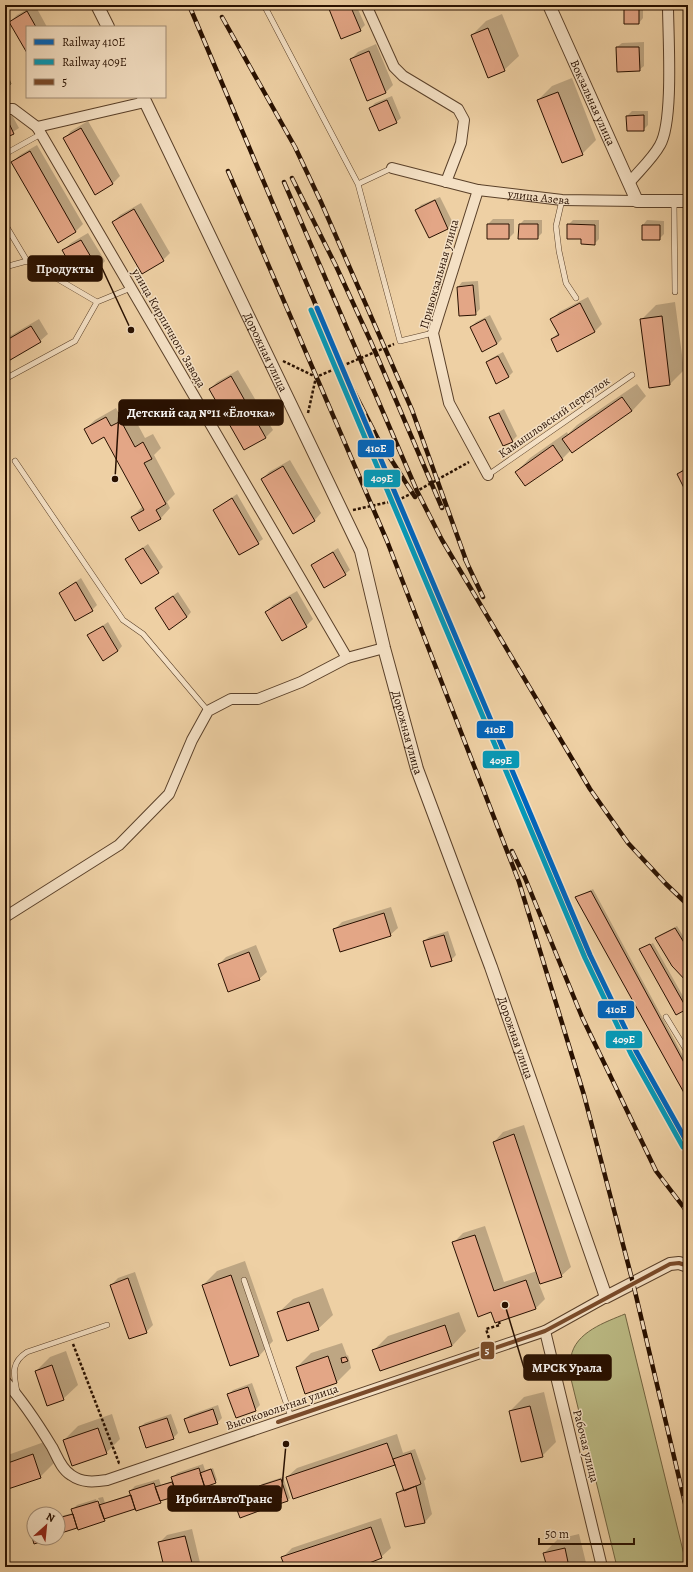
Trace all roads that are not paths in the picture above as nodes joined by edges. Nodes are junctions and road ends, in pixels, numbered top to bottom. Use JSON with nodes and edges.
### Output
{"nodes":[{"id":1,"x":97,"y":5,"type":"edge"},
{"id":2,"x":264,"y":5,"type":"edge"},
{"id":3,"x":366,"y":5,"type":"edge"},
{"id":4,"x":549,"y":5,"type":"edge"},
{"id":5,"x":668,"y":5,"type":"edge"},
{"id":6,"x":108,"y":26,"type":"edge"},
{"id":7,"x":144,"y":100,"type":"edge"},
{"id":8,"x":5,"y":109,"type":"edge"},
{"id":9,"x":39,"y":131,"type":"junction"},
{"id":10,"x":5,"y":154,"type":"edge"},
{"id":11,"x":392,"y":168,"type":"joint"},
{"id":12,"x":446,"y":182,"type":"junction"},
{"id":13,"x":629,"y":183,"type":"junction"},
{"id":14,"x":358,"y":184,"type":"junction"},
{"id":15,"x":478,"y":190,"type":"junction"},
{"id":16,"x":562,"y":200,"type":"junction"},
{"id":17,"x":637,"y":201,"type":"junction"},
{"id":18,"x":674,"y":201,"type":"junction"},
{"id":19,"x":688,"y":201,"type":"edge"},
{"id":20,"x":5,"y":224,"type":"edge"},
{"id":21,"x":28,"y":261,"type":"junction"},
{"id":22,"x":5,"y":267,"type":"edge"},
{"id":23,"x":131,"y":288,"type":"junction"},
{"id":24,"x":676,"y":292,"type":"dead end"},
{"id":25,"x":576,"y":298,"type":"dead end"},
{"id":26,"x":97,"y":302,"type":"junction"},
{"id":27,"x":433,"y":333,"type":"junction"},
{"id":28,"x":632,"y":375,"type":"dead end"},
{"id":29,"x":5,"y":379,"type":"edge"},
{"id":30,"x":15,"y":461,"type":"dead end"},
{"id":31,"x":488,"y":475,"type":"joint"},
{"id":32,"x":384,"y":648,"type":"junction"},
{"id":33,"x":347,"y":658,"type":"junction"},
{"id":34,"x":208,"y":711,"type":"junction"},
{"id":35,"x":5,"y":917,"type":"edge"},
{"id":36,"x":666,"y":1017,"type":"dead end"},
{"id":37,"x":688,"y":1053,"type":"edge"},
{"id":38,"x":688,"y":1266,"type":"edge"},
{"id":39,"x":244,"y":1280,"type":"dead end"},
{"id":40,"x":606,"y":1297,"type":"junction"},
{"id":41,"x":107,"y":1325,"type":"dead end"},
{"id":42,"x":545,"y":1331,"type":"junction"},
{"id":43,"x":5,"y":1381,"type":"edge"},
{"id":44,"x":17,"y":1395,"type":"junction"},
{"id":45,"x":291,"y":1417,"type":"junction"},
{"id":46,"x":602,"y":1567,"type":"edge"}],
"edges":[{"from":1,"to":6,"type":"street"},
{"from":2,"to":14,"type":"lane"},
{"from":3,"to":12,"type":"street"},
{"from":4,"to":13,"type":"street","name":"Вокзальная улица"},
{"from":5,"to":13,"type":"street"},
{"from":7,"to":9,"type":"street"},
{"from":7,"to":32,"type":"street","name":"Дорожная улица"},
{"from":8,"to":9,"type":"street"},
{"from":9,"to":10,"type":"lane"},
{"from":9,"to":23,"type":"street","name":"улица Кирпичного Завода"},
{"from":11,"to":12,"type":"street","name":"улица Азева"},
{"from":11,"to":14,"type":"lane"},
{"from":12,"to":15,"type":"street","name":"улица Азева"},
{"from":13,"to":17,"type":"street","name":"Вокзальная улица"},
{"from":14,"to":27,"type":"lane"},
{"from":15,"to":16,"type":"street","name":"улица Азева"},
{"from":15,"to":27,"type":"street","name":"Привокзальная улица"},
{"from":16,"to":17,"type":"street","name":"улица Азева"},
{"from":16,"to":25,"type":"lane"},
{"from":17,"to":18,"type":"street","name":"улица Азева"},
{"from":18,"to":19,"type":"street","name":"улица Азева"},
{"from":18,"to":24,"type":"lane"},
{"from":20,"to":21,"type":"lane"},
{"from":21,"to":22,"type":"lane"},
{"from":21,"to":26,"type":"lane"},
{"from":23,"to":26,"type":"lane"},
{"from":23,"to":33,"type":"street","name":"улица Кирпичного Завода"},
{"from":26,"to":29,"type":"lane"},
{"from":27,"to":31,"type":"street","name":"Привокзальная улица"},
{"from":28,"to":31,"type":"lane","name":"Камышловский переулок"},
{"from":30,"to":34,"type":"lane"},
{"from":32,"to":33,"type":"street"},
{"from":32,"to":40,"type":"street","name":"Дорожная улица"},
{"from":33,"to":34,"type":"street"},
{"from":34,"to":35,"type":"street"},
{"from":36,"to":37,"type":"lane"},
{"from":38,"to":40,"type":"street"},
{"from":39,"to":45,"type":"lane"},
{"from":40,"to":42,"type":"street","name":"Высоковольтная улица"},
{"from":41,"to":44,"type":"lane"},
{"from":42,"to":45,"type":"street","name":"Высоковольтная улица"},
{"from":42,"to":46,"type":"street","name":"Рабочая улица"},
{"from":43,"to":44,"type":"street","name":"Высоковольтная улица"},
{"from":44,"to":45,"type":"street","name":"Высоковольтная улица"}]}
